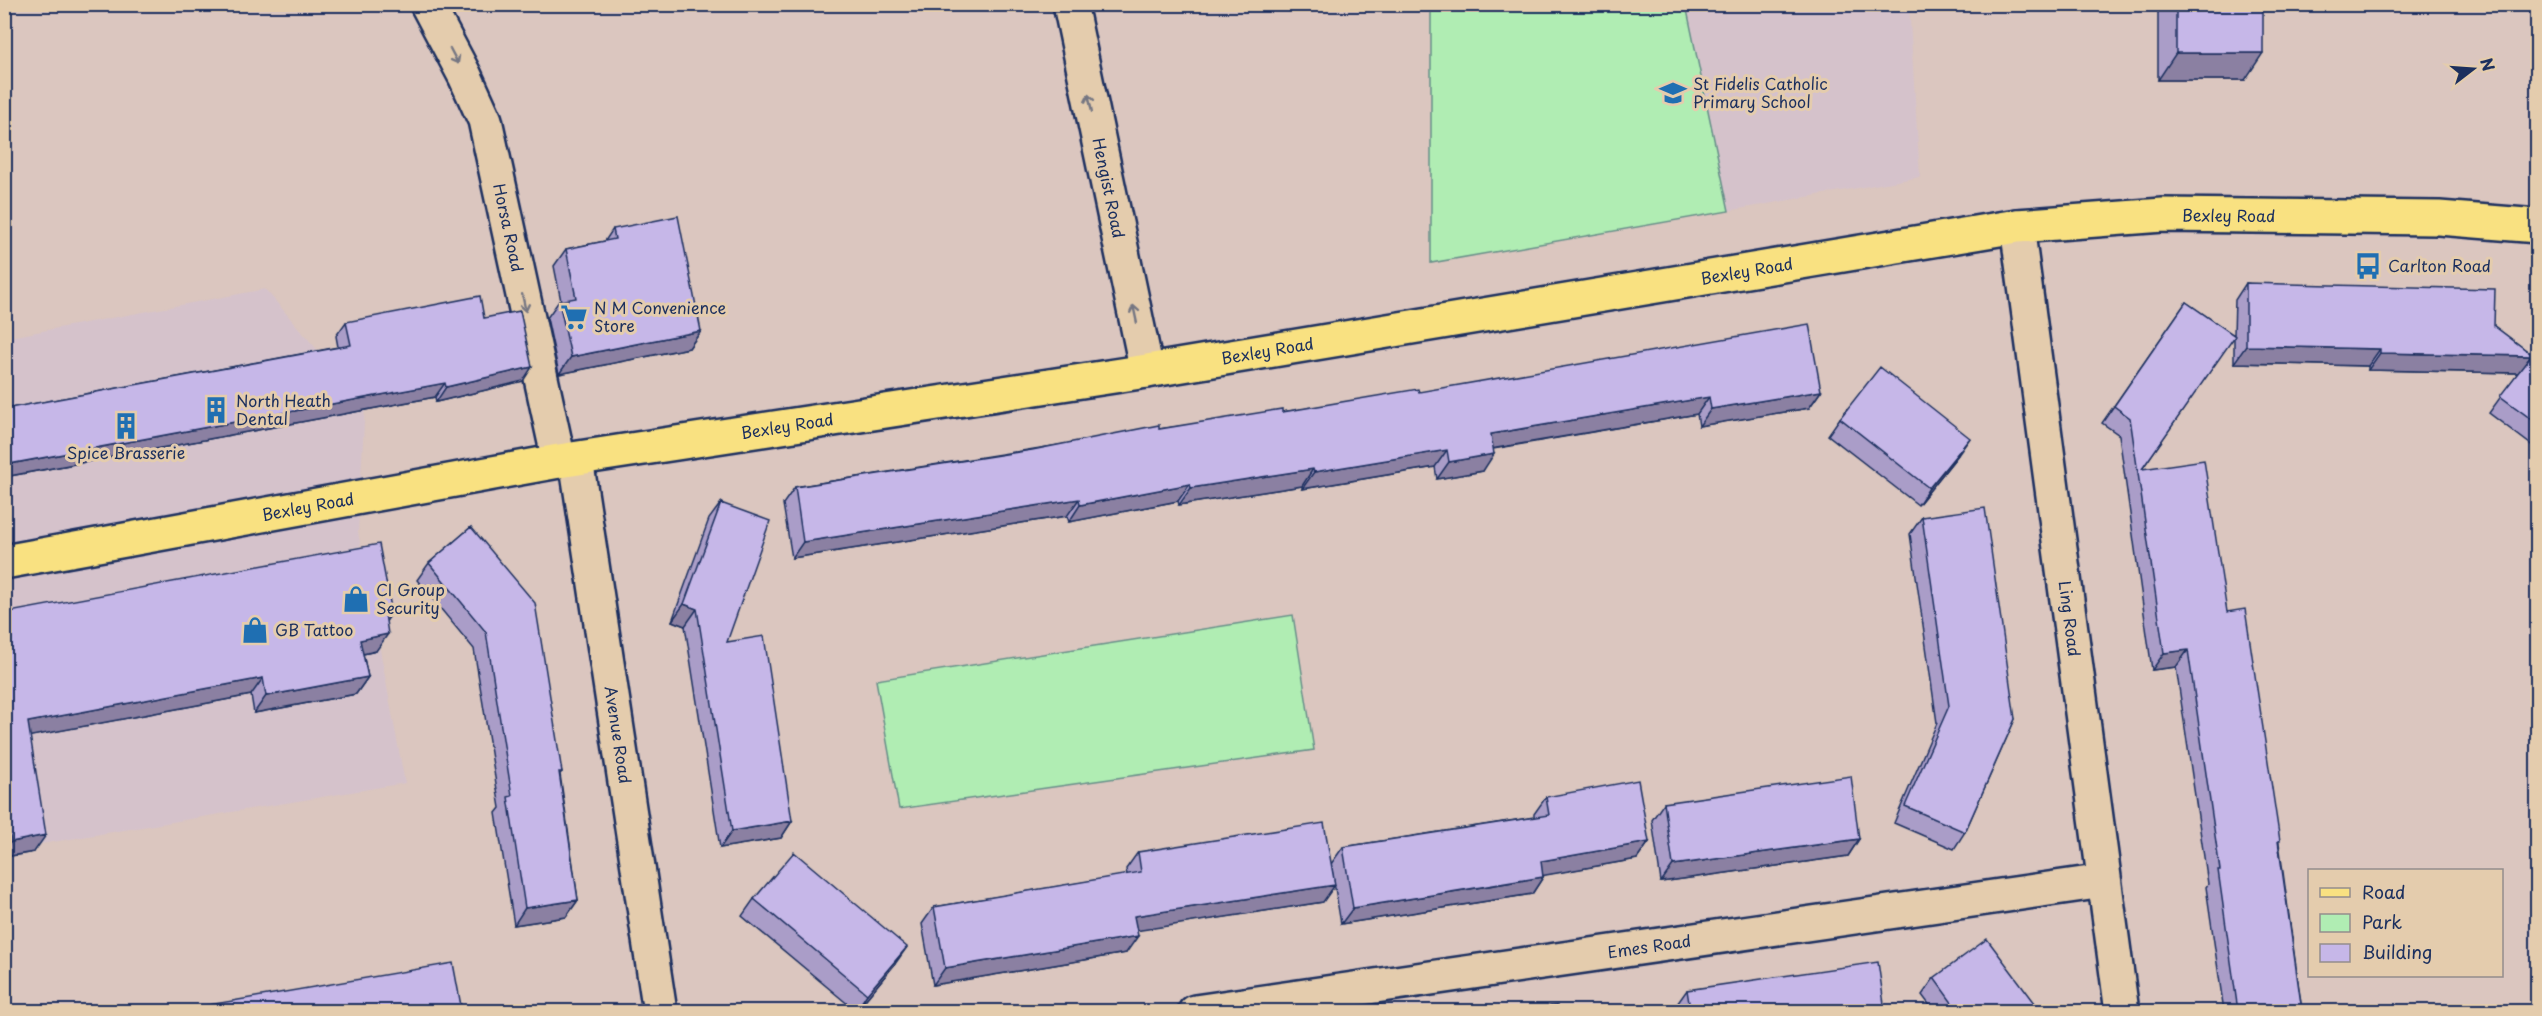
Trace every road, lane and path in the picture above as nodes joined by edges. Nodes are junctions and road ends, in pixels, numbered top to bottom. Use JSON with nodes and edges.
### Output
{"nodes":[{"id":1,"x":427,"y":4,"type":"edge"},
{"id":2,"x":1070,"y":4,"type":"edge"},
{"id":3,"x":2016,"y":226,"type":"junction"},
{"id":4,"x":2538,"y":226,"type":"edge"},
{"id":5,"x":1147,"y":371,"type":"junction"},
{"id":6,"x":567,"y":460,"type":"junction"},
{"id":7,"x":4,"y":562,"type":"edge"},
{"id":8,"x":2104,"y":881,"type":"junction"},
{"id":9,"x":660,"y":1011,"type":"edge"},
{"id":10,"x":1195,"y":1011,"type":"edge"},
{"id":11,"x":2122,"y":1011,"type":"edge"}],
"edges":[{"from":1,"to":6,"type":"street","name":"Horsa Road","one_way":true},
{"from":5,"to":2,"type":"street","name":"Hengist Road","one_way":true},
{"from":3,"to":4,"type":"main road","name":"Bexley Road"},
{"from":3,"to":5,"type":"main road","name":"Bexley Road"},
{"from":3,"to":8,"type":"street","name":"Ling Road"},
{"from":5,"to":6,"type":"main road","name":"Bexley Road"},
{"from":6,"to":7,"type":"main road","name":"Bexley Road"},
{"from":6,"to":9,"type":"street","name":"Avenue Road"},
{"from":8,"to":10,"type":"street","name":"Emes Road"},
{"from":8,"to":11,"type":"street","name":"Ling Road"}]}
